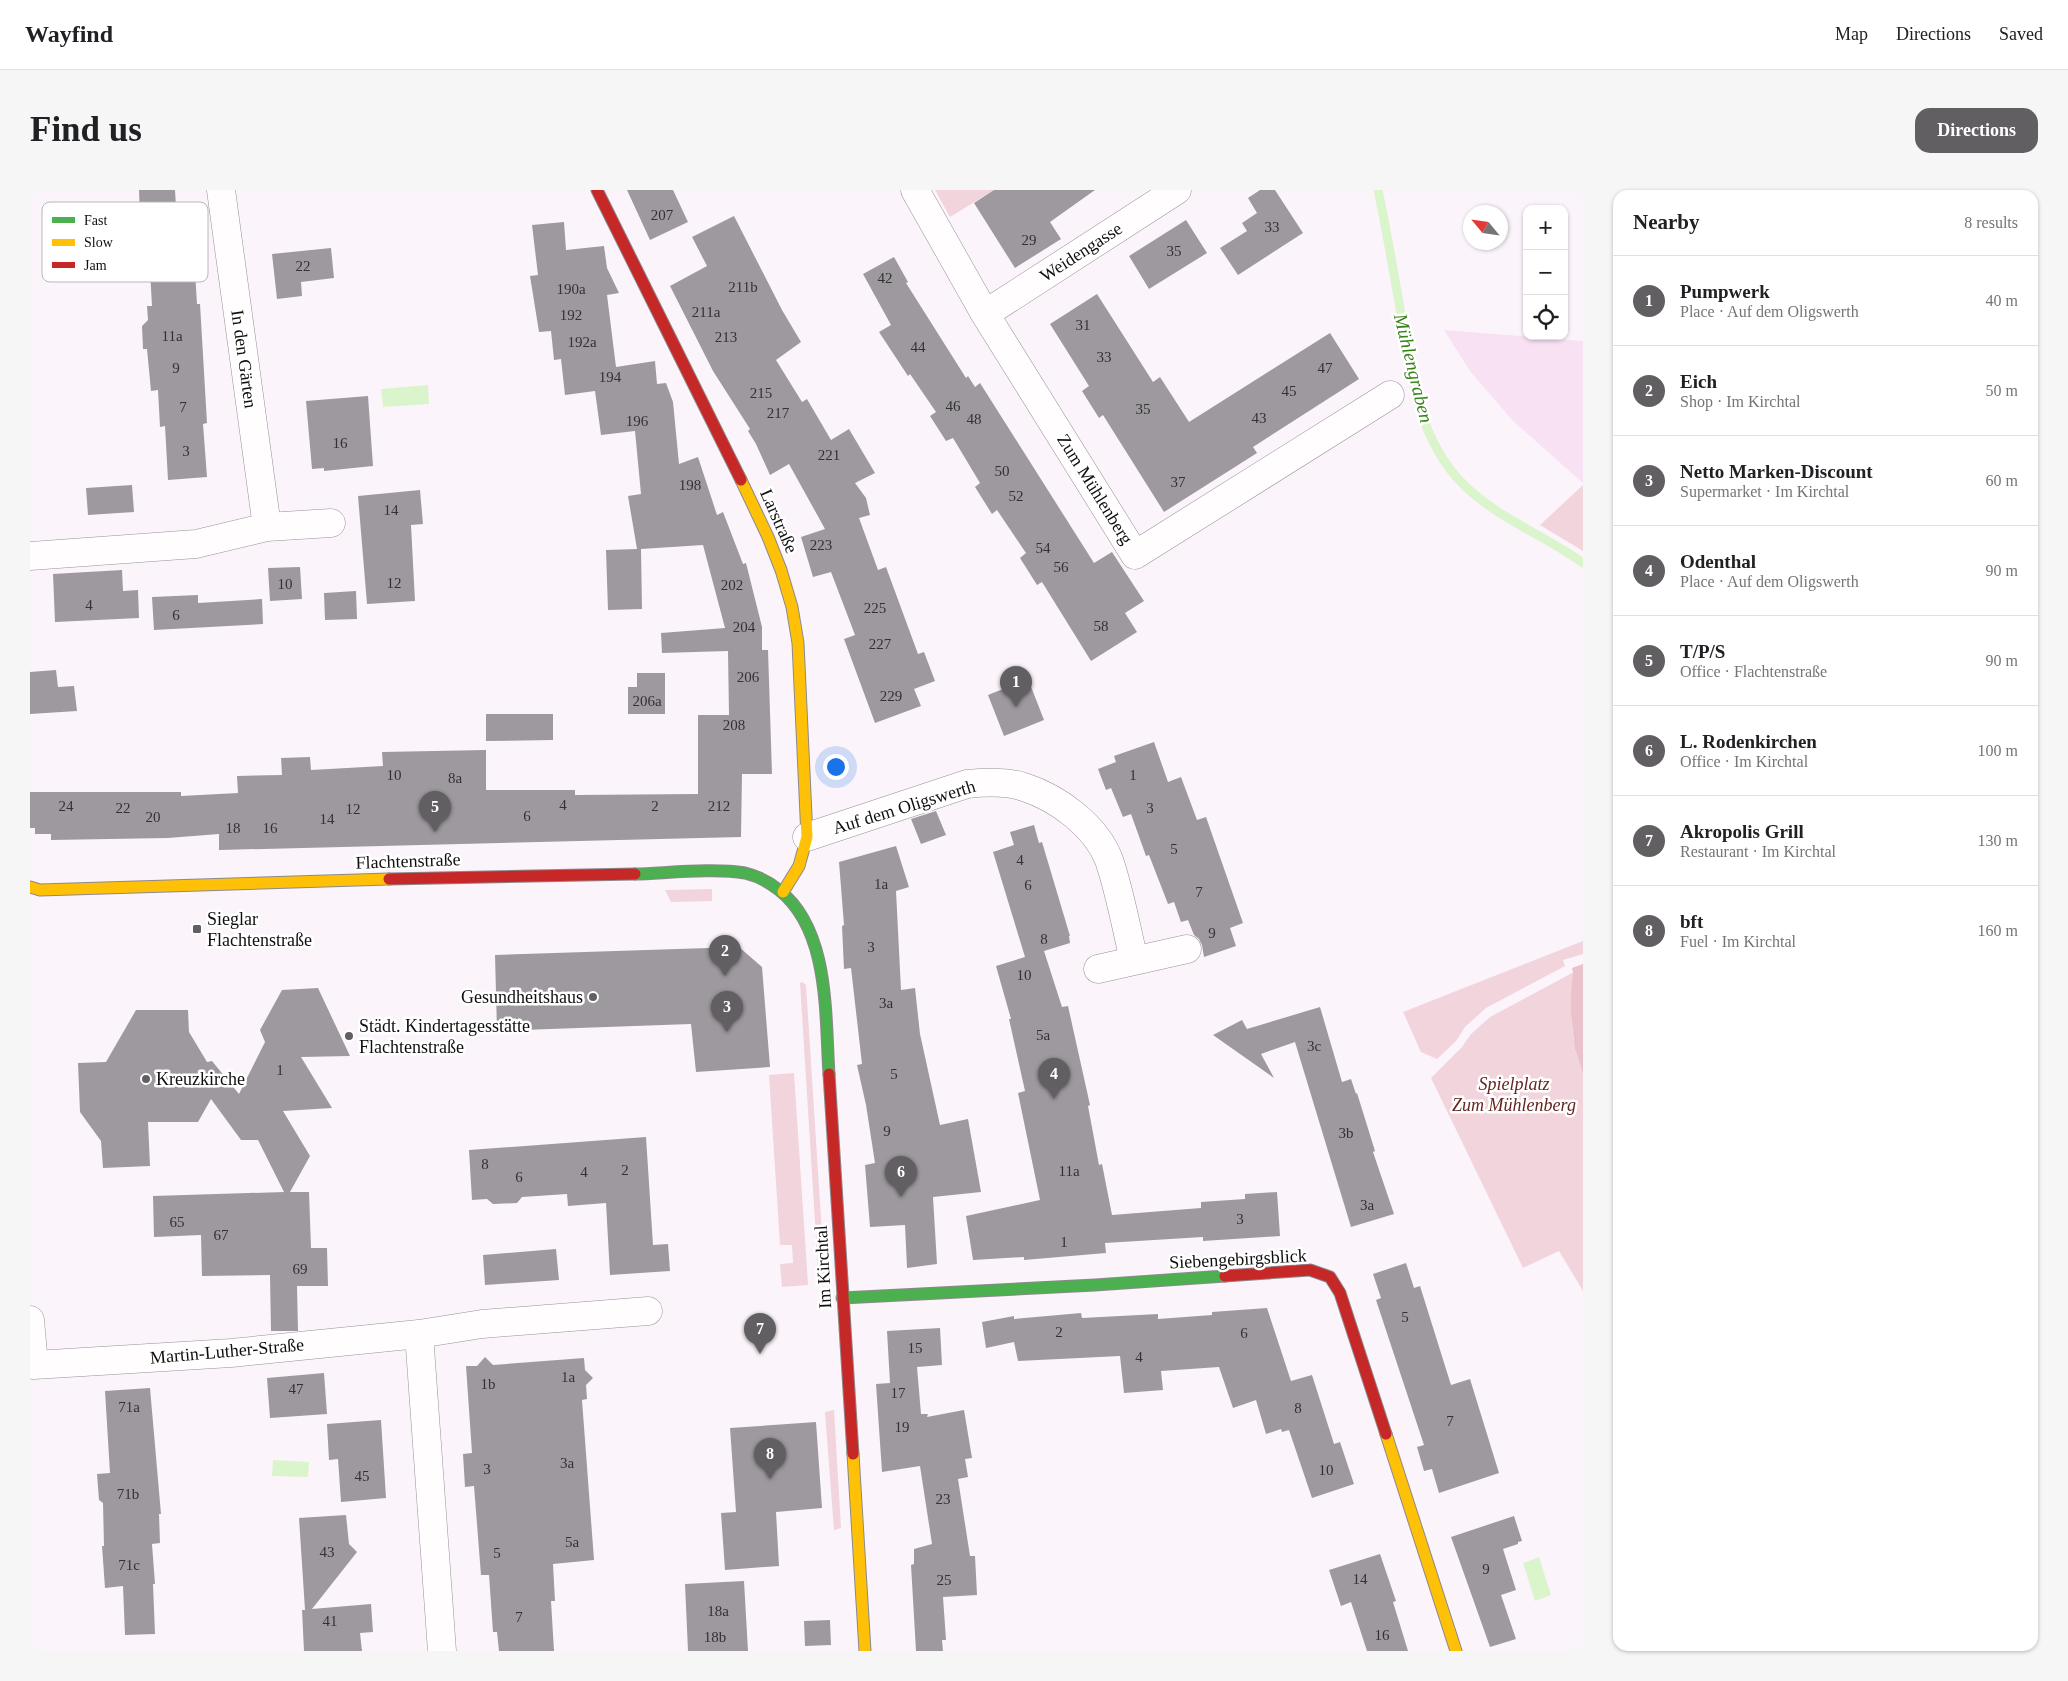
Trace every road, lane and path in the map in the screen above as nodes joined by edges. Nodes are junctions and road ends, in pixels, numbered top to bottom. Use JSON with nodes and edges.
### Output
{"nodes":[{"id":1,"x":221,"y":190,"type":"edge"},
{"id":2,"x":597,"y":190,"type":"edge"},
{"id":3,"x":915,"y":190,"type":"edge"},
{"id":4,"x":1177,"y":190,"type":"edge"},
{"id":5,"x":985,"y":314,"type":"junction"},
{"id":6,"x":1390,"y":395,"type":"dead end"},
{"id":7,"x":331,"y":523,"type":"dead end"},
{"id":8,"x":267,"y":527,"type":"junction"},
{"id":9,"x":30,"y":556,"type":"edge"},
{"id":10,"x":807,"y":837,"type":"junction"},
{"id":11,"x":30,"y":887,"type":"edge"},
{"id":12,"x":783,"y":892,"type":"junction"},
{"id":13,"x":1187,"y":949,"type":"dead end"},
{"id":14,"x":1134,"y":960,"type":"junction"},
{"id":15,"x":1098,"y":969,"type":"dead end"},
{"id":16,"x":842,"y":1298,"type":"junction"},
{"id":17,"x":648,"y":1311,"type":"dead end"},
{"id":18,"x":30,"y":1328,"type":"edge"},
{"id":19,"x":419,"y":1334,"type":"junction"},
{"id":20,"x":442,"y":1651,"type":"edge"},
{"id":21,"x":865,"y":1651,"type":"edge"},
{"id":22,"x":1456,"y":1651,"type":"edge"}],
"edges":[{"from":1,"to":8,"type":"street","name":"In den Gärten"},
{"from":2,"to":10,"type":"street","name":"Larstraße"},
{"from":3,"to":5,"type":"street","name":"Zum Mühlenberg"},
{"from":4,"to":5,"type":"street","name":"Weidengasse"},
{"from":5,"to":6,"type":"street","name":"Zum Mühlenberg"},
{"from":7,"to":8,"type":"street"},
{"from":8,"to":9,"type":"street"},
{"from":10,"to":12,"type":"street","name":"Larstraße"},
{"from":10,"to":14,"type":"street","name":"Auf dem Oligswerth"},
{"from":11,"to":12,"type":"street","name":"Flachtenstraße"},
{"from":12,"to":16,"type":"street","name":"Im Kirchtal"},
{"from":13,"to":14,"type":"street"},
{"from":14,"to":15,"type":"street"},
{"from":16,"to":21,"type":"street","name":"Im Kirchtal"},
{"from":16,"to":22,"type":"street","name":"Siebengebirgsblick"},
{"from":17,"to":19,"type":"street","name":"Martin-Luther-Straße"},
{"from":18,"to":19,"type":"street","name":"Martin-Luther-Straße"},
{"from":19,"to":20,"type":"street"}]}
